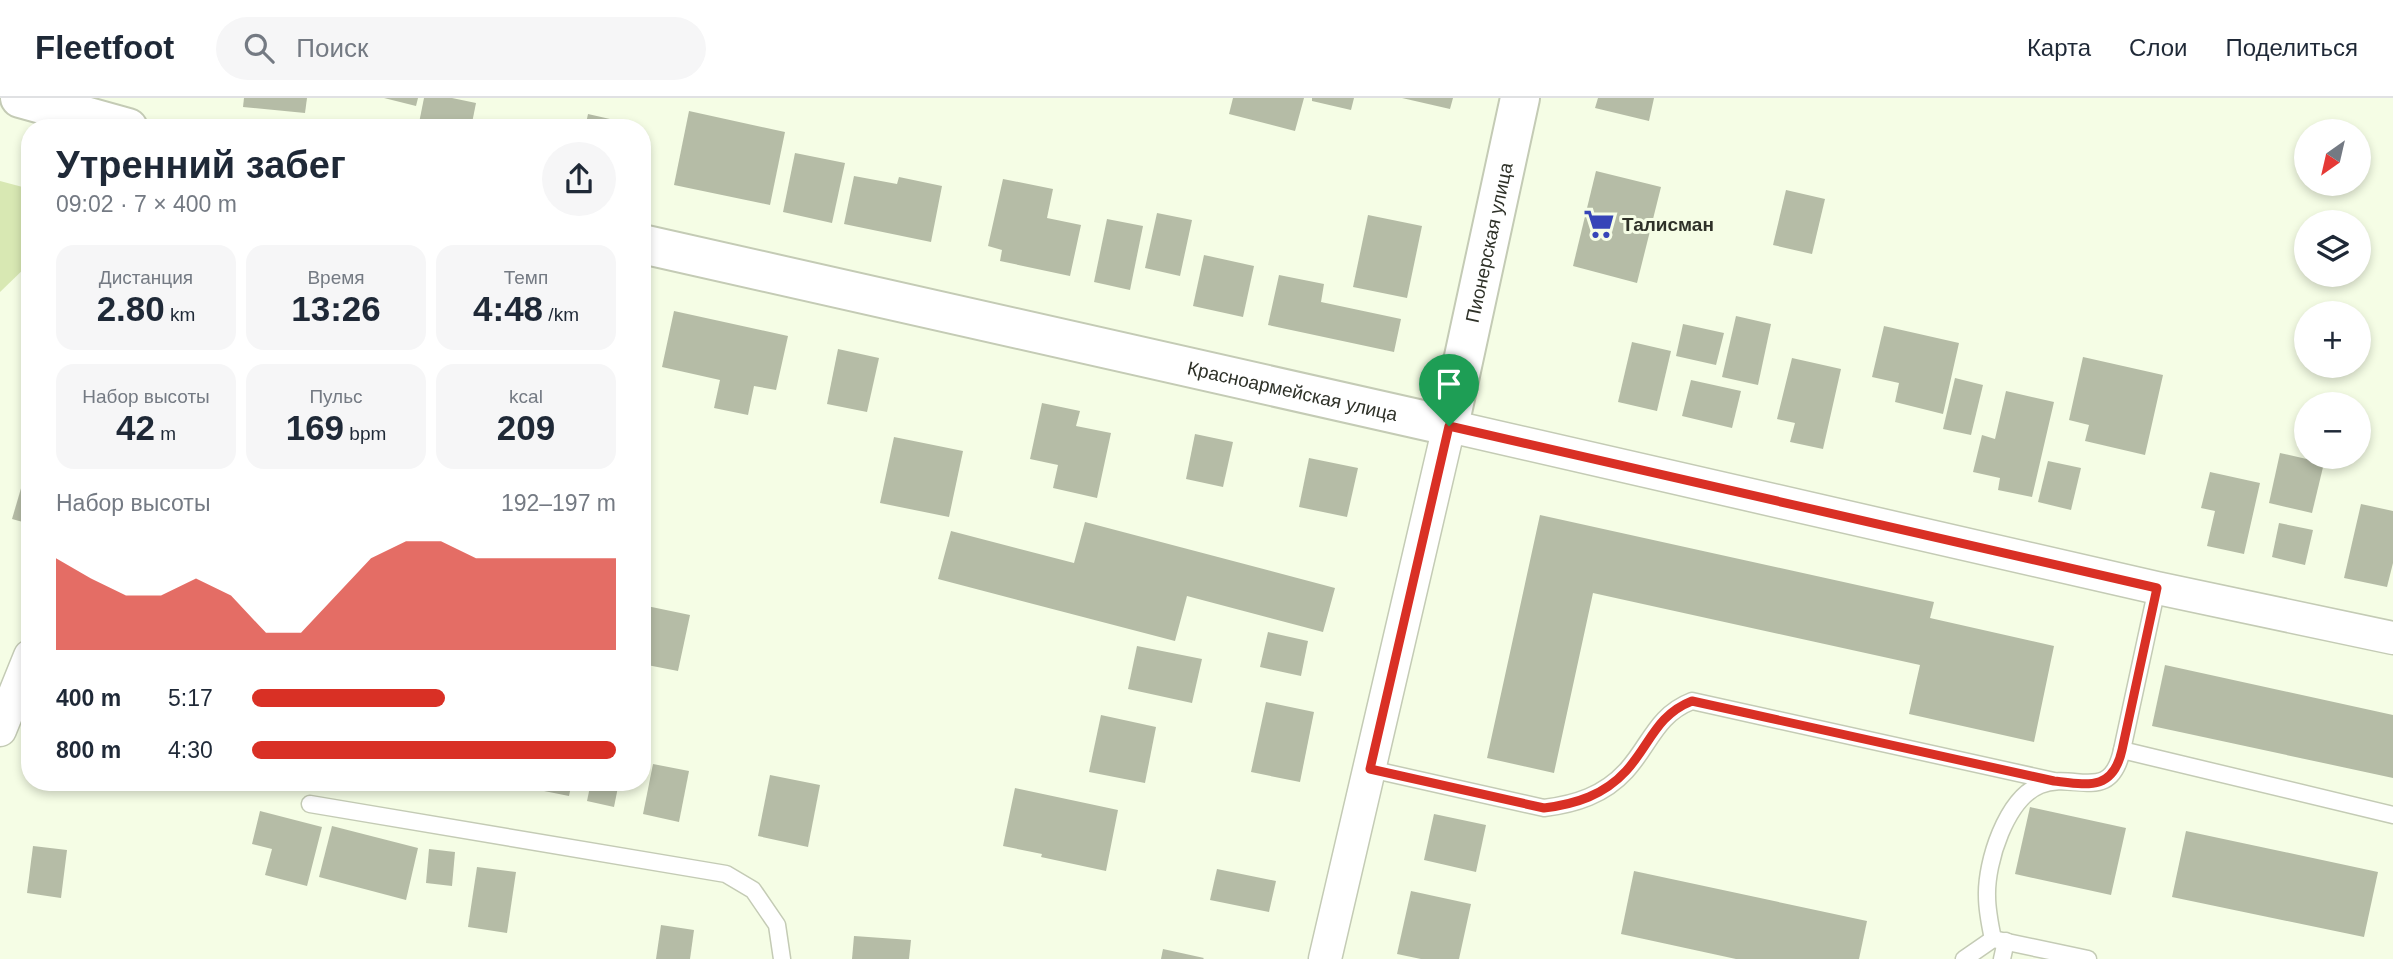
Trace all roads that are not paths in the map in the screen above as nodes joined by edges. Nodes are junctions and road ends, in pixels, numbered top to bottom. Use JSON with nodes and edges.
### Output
{"nodes":[{"id":1,"x":20,"y":98,"type":"edge"},
{"id":2,"x":1521,"y":98,"type":"edge"},
{"id":3,"x":96,"y":119,"type":"edge"},
{"id":4,"x":651,"y":246,"type":"edge"},
{"id":5,"x":1449,"y":426,"type":"junction"},
{"id":6,"x":2157,"y":588,"type":"junction"},
{"id":7,"x":2393,"y":638,"type":"edge"},
{"id":8,"x":21,"y":678,"type":"edge"},
{"id":9,"x":0,"y":730,"type":"edge"},
{"id":10,"x":2122,"y":750,"type":"junction"},
{"id":11,"x":1370,"y":769,"type":"junction"},
{"id":12,"x":2054,"y":781,"type":"junction"},
{"id":13,"x":310,"y":804,"type":"dead end"},
{"id":14,"x":2393,"y":815,"type":"edge"},
{"id":15,"x":1999,"y":940,"type":"junction"},
{"id":16,"x":782,"y":959,"type":"edge"},
{"id":17,"x":1325,"y":959,"type":"edge"},
{"id":18,"x":1964,"y":959,"type":"edge"},
{"id":19,"x":2002,"y":959,"type":"edge"},
{"id":20,"x":2088,"y":959,"type":"edge"}],
"edges":[{"from":1,"to":3,"type":"street"},
{"from":2,"to":5,"type":"street","name":"Пионерская улица"},
{"from":4,"to":5,"type":"street","name":"Красноармейская улица"},
{"from":5,"to":6,"type":"street","name":"Красноармейская улица"},
{"from":5,"to":11,"type":"street","name":"Пионерская улица"},
{"from":6,"to":7,"type":"street","name":"Красноармейская улица"},
{"from":6,"to":10,"type":"lane"},
{"from":8,"to":9,"type":"street"},
{"from":10,"to":12,"type":"lane"},
{"from":10,"to":14,"type":"lane"},
{"from":11,"to":12,"type":"lane"},
{"from":11,"to":17,"type":"street","name":"Пионерская улица"},
{"from":12,"to":15,"type":"lane"},
{"from":13,"to":16,"type":"lane"},
{"from":15,"to":18,"type":"lane"},
{"from":15,"to":19,"type":"lane"},
{"from":15,"to":20,"type":"lane"}]}
